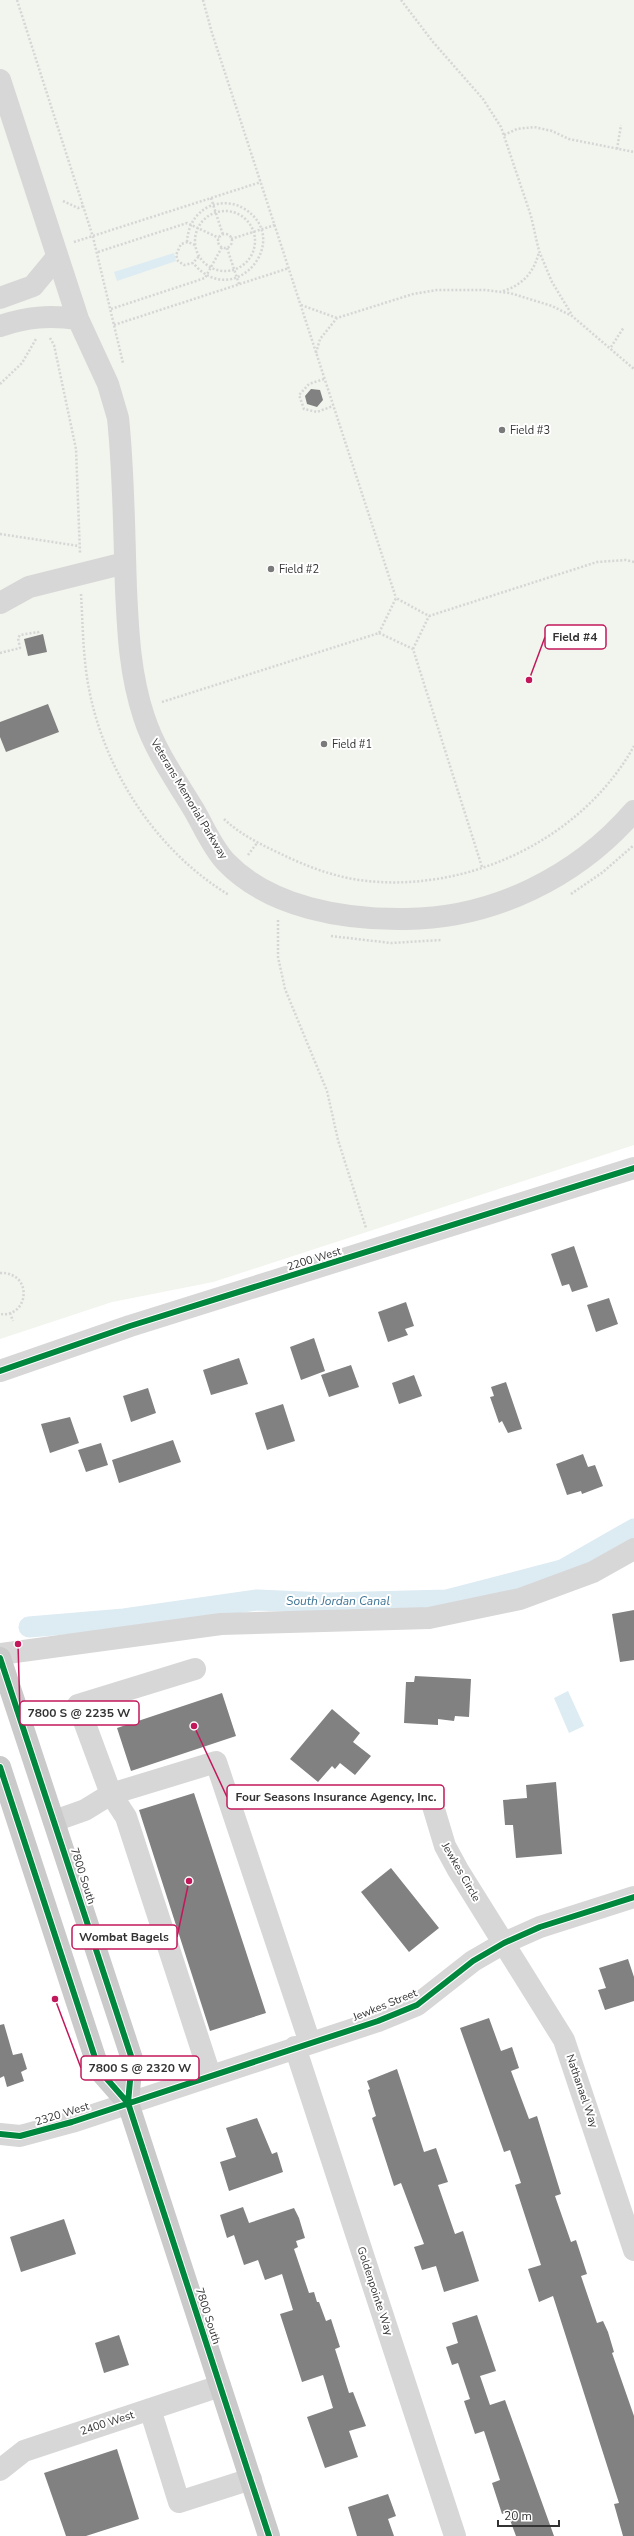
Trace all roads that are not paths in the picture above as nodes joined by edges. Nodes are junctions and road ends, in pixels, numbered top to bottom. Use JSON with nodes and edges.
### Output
{"nodes":[{"id":1,"x":0,"y":80,"type":"edge"},
{"id":2,"x":64,"y":250,"type":"junction"},
{"id":3,"x":0,"y":298,"type":"edge"},
{"id":4,"x":78,"y":319,"type":"junction"},
{"id":5,"x":0,"y":326,"type":"edge"},
{"id":6,"x":125,"y":564,"type":"junction"},
{"id":7,"x":0,"y":603,"type":"edge"},
{"id":8,"x":634,"y":812,"type":"edge"},
{"id":9,"x":634,"y":1168,"type":"edge"},
{"id":10,"x":0,"y":1371,"type":"edge"},
{"id":11,"x":634,"y":1549,"type":"edge"},
{"id":12,"x":0,"y":1654,"type":"edge"},
{"id":13,"x":0,"y":1658,"type":"edge"},
{"id":14,"x":195,"y":1668,"type":"dead end"},
{"id":15,"x":0,"y":1767,"type":"edge"},
{"id":16,"x":111,"y":1794,"type":"junction"},
{"id":17,"x":430,"y":1796,"type":"dead end"},
{"id":18,"x":54,"y":1821,"type":"junction"},
{"id":19,"x":634,"y":1897,"type":"edge"},
{"id":20,"x":504,"y":1943,"type":"junction"},
{"id":21,"x":302,"y":2045,"type":"junction"},
{"id":22,"x":210,"y":2075,"type":"junction"},
{"id":23,"x":128,"y":2103,"type":"junction"},
{"id":24,"x":0,"y":2134,"type":"edge"},
{"id":25,"x":634,"y":2250,"type":"edge"},
{"id":26,"x":220,"y":2386,"type":"junction"},
{"id":27,"x":150,"y":2409,"type":"junction"},
{"id":28,"x":0,"y":2470,"type":"edge"},
{"id":29,"x":251,"y":2479,"type":"junction"},
{"id":30,"x":269,"y":2536,"type":"edge"},
{"id":31,"x":455,"y":2536,"type":"edge"}],
"edges":[{"from":1,"to":2,"type":"street","name":"Veterans Memorial Parkway"},
{"from":2,"to":3,"type":"street"},
{"from":2,"to":4,"type":"street","name":"Veterans Memorial Parkway"},
{"from":4,"to":5,"type":"street"},
{"from":4,"to":6,"type":"street","name":"Veterans Memorial Parkway"},
{"from":6,"to":7,"type":"street"},
{"from":6,"to":8,"type":"street","name":"Veterans Memorial Parkway"},
{"from":9,"to":10,"type":"street","name":"2200 West"},
{"from":11,"to":12,"type":"street"},
{"from":13,"to":18,"type":"main road","name":"7800 South"},
{"from":14,"to":16,"type":"street"},
{"from":15,"to":23,"type":"main road","name":"7800 South"},
{"from":16,"to":18,"type":"street"},
{"from":16,"to":21,"type":"street","name":"Goldenpointe Way"},
{"from":16,"to":22,"type":"street"},
{"from":17,"to":20,"type":"street","name":"Jewkes Circle"},
{"from":18,"to":23,"type":"main road","name":"7800 South"},
{"from":19,"to":20,"type":"street","name":"Jewkes Street"},
{"from":20,"to":21,"type":"street","name":"Jewkes Street"},
{"from":20,"to":25,"type":"street","name":"Nathanael Way"},
{"from":21,"to":22,"type":"street","name":"Jewkes Street"},
{"from":21,"to":31,"type":"street","name":"Goldenpointe Way"},
{"from":22,"to":23,"type":"street","name":"Jewkes Street"},
{"from":23,"to":24,"type":"street","name":"2320 West"},
{"from":23,"to":26,"type":"main road","name":"7800 South"},
{"from":26,"to":27,"type":"street","name":"2400 West"},
{"from":26,"to":29,"type":"main road","name":"7800 South"},
{"from":27,"to":28,"type":"street","name":"2400 West"},
{"from":27,"to":29,"type":"street"},
{"from":29,"to":30,"type":"main road","name":"7800 South"}]}
